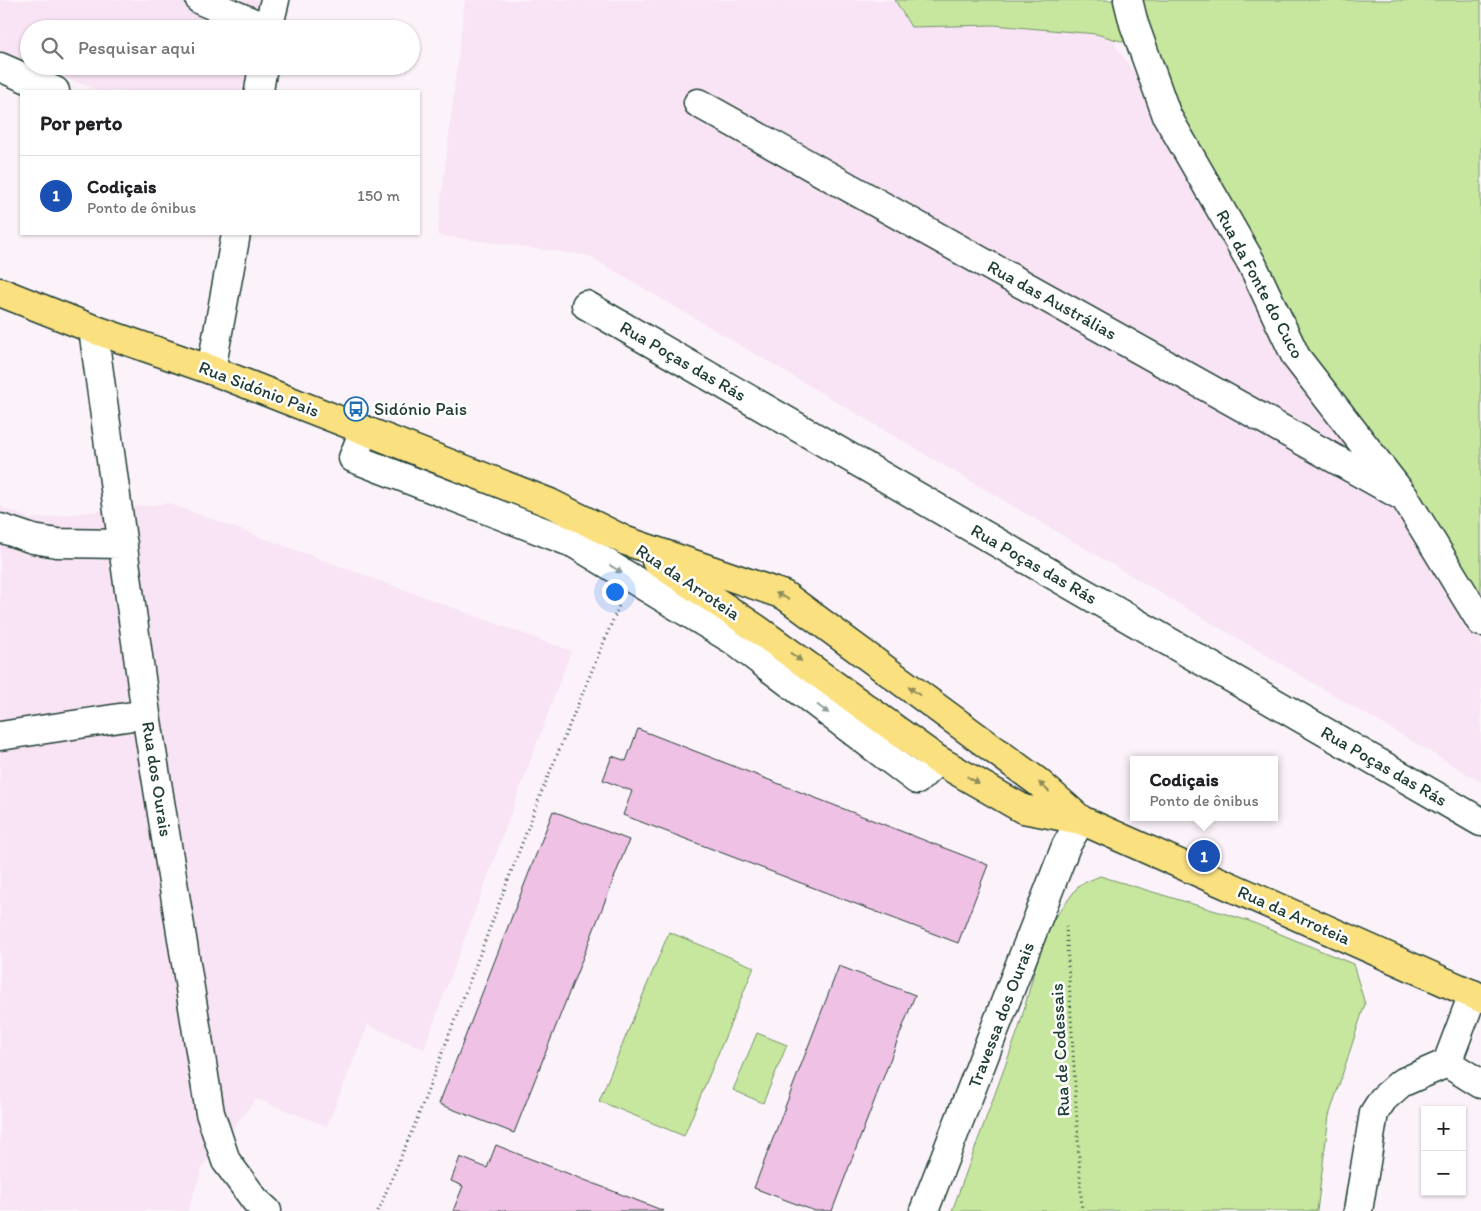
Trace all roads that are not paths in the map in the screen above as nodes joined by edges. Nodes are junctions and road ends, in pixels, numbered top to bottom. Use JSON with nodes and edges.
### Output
{"nodes":[{"id":1,"x":200,"y":0,"type":"edge"},
{"id":2,"x":275,"y":0,"type":"edge"},
{"id":3,"x":1128,"y":0,"type":"edge"},
{"id":4,"x":247,"y":20,"type":"edge"},
{"id":5,"x":270,"y":20,"type":"edge"},
{"id":6,"x":0,"y":67,"type":"edge"},
{"id":7,"x":262,"y":75,"type":"edge"},
{"id":8,"x":53,"y":90,"type":"edge"},
{"id":9,"x":259,"y":90,"type":"edge"},
{"id":10,"x":698,"y":103,"type":"dead end"},
{"id":11,"x":236,"y":235,"type":"edge"},
{"id":12,"x":0,"y":292,"type":"edge"},
{"id":13,"x":586,"y":305,"type":"dead end"},
{"id":14,"x":93,"y":329,"type":"junction"},
{"id":15,"x":211,"y":370,"type":"junction"},
{"id":16,"x":1405,"y":498,"type":"junction"},
{"id":17,"x":0,"y":528,"type":"edge"},
{"id":18,"x":582,"y":533,"type":"junction"},
{"id":19,"x":626,"y":541,"type":"junction"},
{"id":20,"x":124,"y":544,"type":"junction"},
{"id":21,"x":1481,"y":622,"type":"edge"},
{"id":22,"x":146,"y":714,"type":"junction"},
{"id":23,"x":0,"y":736,"type":"edge"},
{"id":24,"x":938,"y":760,"type":"junction"},
{"id":25,"x":1081,"y":820,"type":"junction"},
{"id":26,"x":1481,"y":822,"type":"edge"},
{"id":27,"x":1477,"y":996,"type":"edge"},
{"id":28,"x":1447,"y":1063,"type":"junction"},
{"id":29,"x":1481,"y":1084,"type":"edge"},
{"id":30,"x":267,"y":1211,"type":"edge"},
{"id":31,"x":924,"y":1211,"type":"edge"},
{"id":32,"x":1358,"y":1211,"type":"edge"}],
"edges":[{"from":1,"to":4,"type":"street"},
{"from":2,"to":5,"type":"street"},
{"from":3,"to":16,"type":"street","name":"Rua da Fonte do Cuco"},
{"from":6,"to":8,"type":"street"},
{"from":7,"to":9,"type":"street"},
{"from":10,"to":16,"type":"street","name":"Rua das Austrálias"},
{"from":11,"to":15,"type":"street"},
{"from":12,"to":14,"type":"main road","name":"Rua Sidónio Pais"},
{"from":13,"to":26,"type":"street","name":"Rua Poças das Rás"},
{"from":14,"to":15,"type":"main road","name":"Rua Sidónio Pais"},
{"from":14,"to":20,"type":"street","name":"Rua dos Ourais"},
{"from":15,"to":18,"type":"main road","name":"Rua Sidónio Pais"},
{"from":16,"to":21,"type":"street","name":"Rua da Fonte do Cuco"},
{"from":17,"to":20,"type":"street"},
{"from":18,"to":19,"type":"main road","name":"Rua Sidónio Pais"},
{"from":18,"to":24,"type":"street","one_way":true},
{"from":19,"to":24,"type":"main road","name":"Rua da Arroteia","one_way":true},
{"from":25,"to":19,"type":"main road","name":"Rua da Arroteia","one_way":true},
{"from":20,"to":22,"type":"street","name":"Rua dos Ourais"},
{"from":22,"to":23,"type":"street"},
{"from":22,"to":30,"type":"street","name":"Rua dos Ourais"},
{"from":24,"to":25,"type":"main road","name":"Rua da Arroteia","one_way":true},
{"from":25,"to":27,"type":"main road","name":"Rua da Arroteia"},
{"from":25,"to":31,"type":"street","name":"Travessa dos Ourais"},
{"from":27,"to":28,"type":"street"},
{"from":28,"to":29,"type":"street"},
{"from":28,"to":32,"type":"street"}]}
